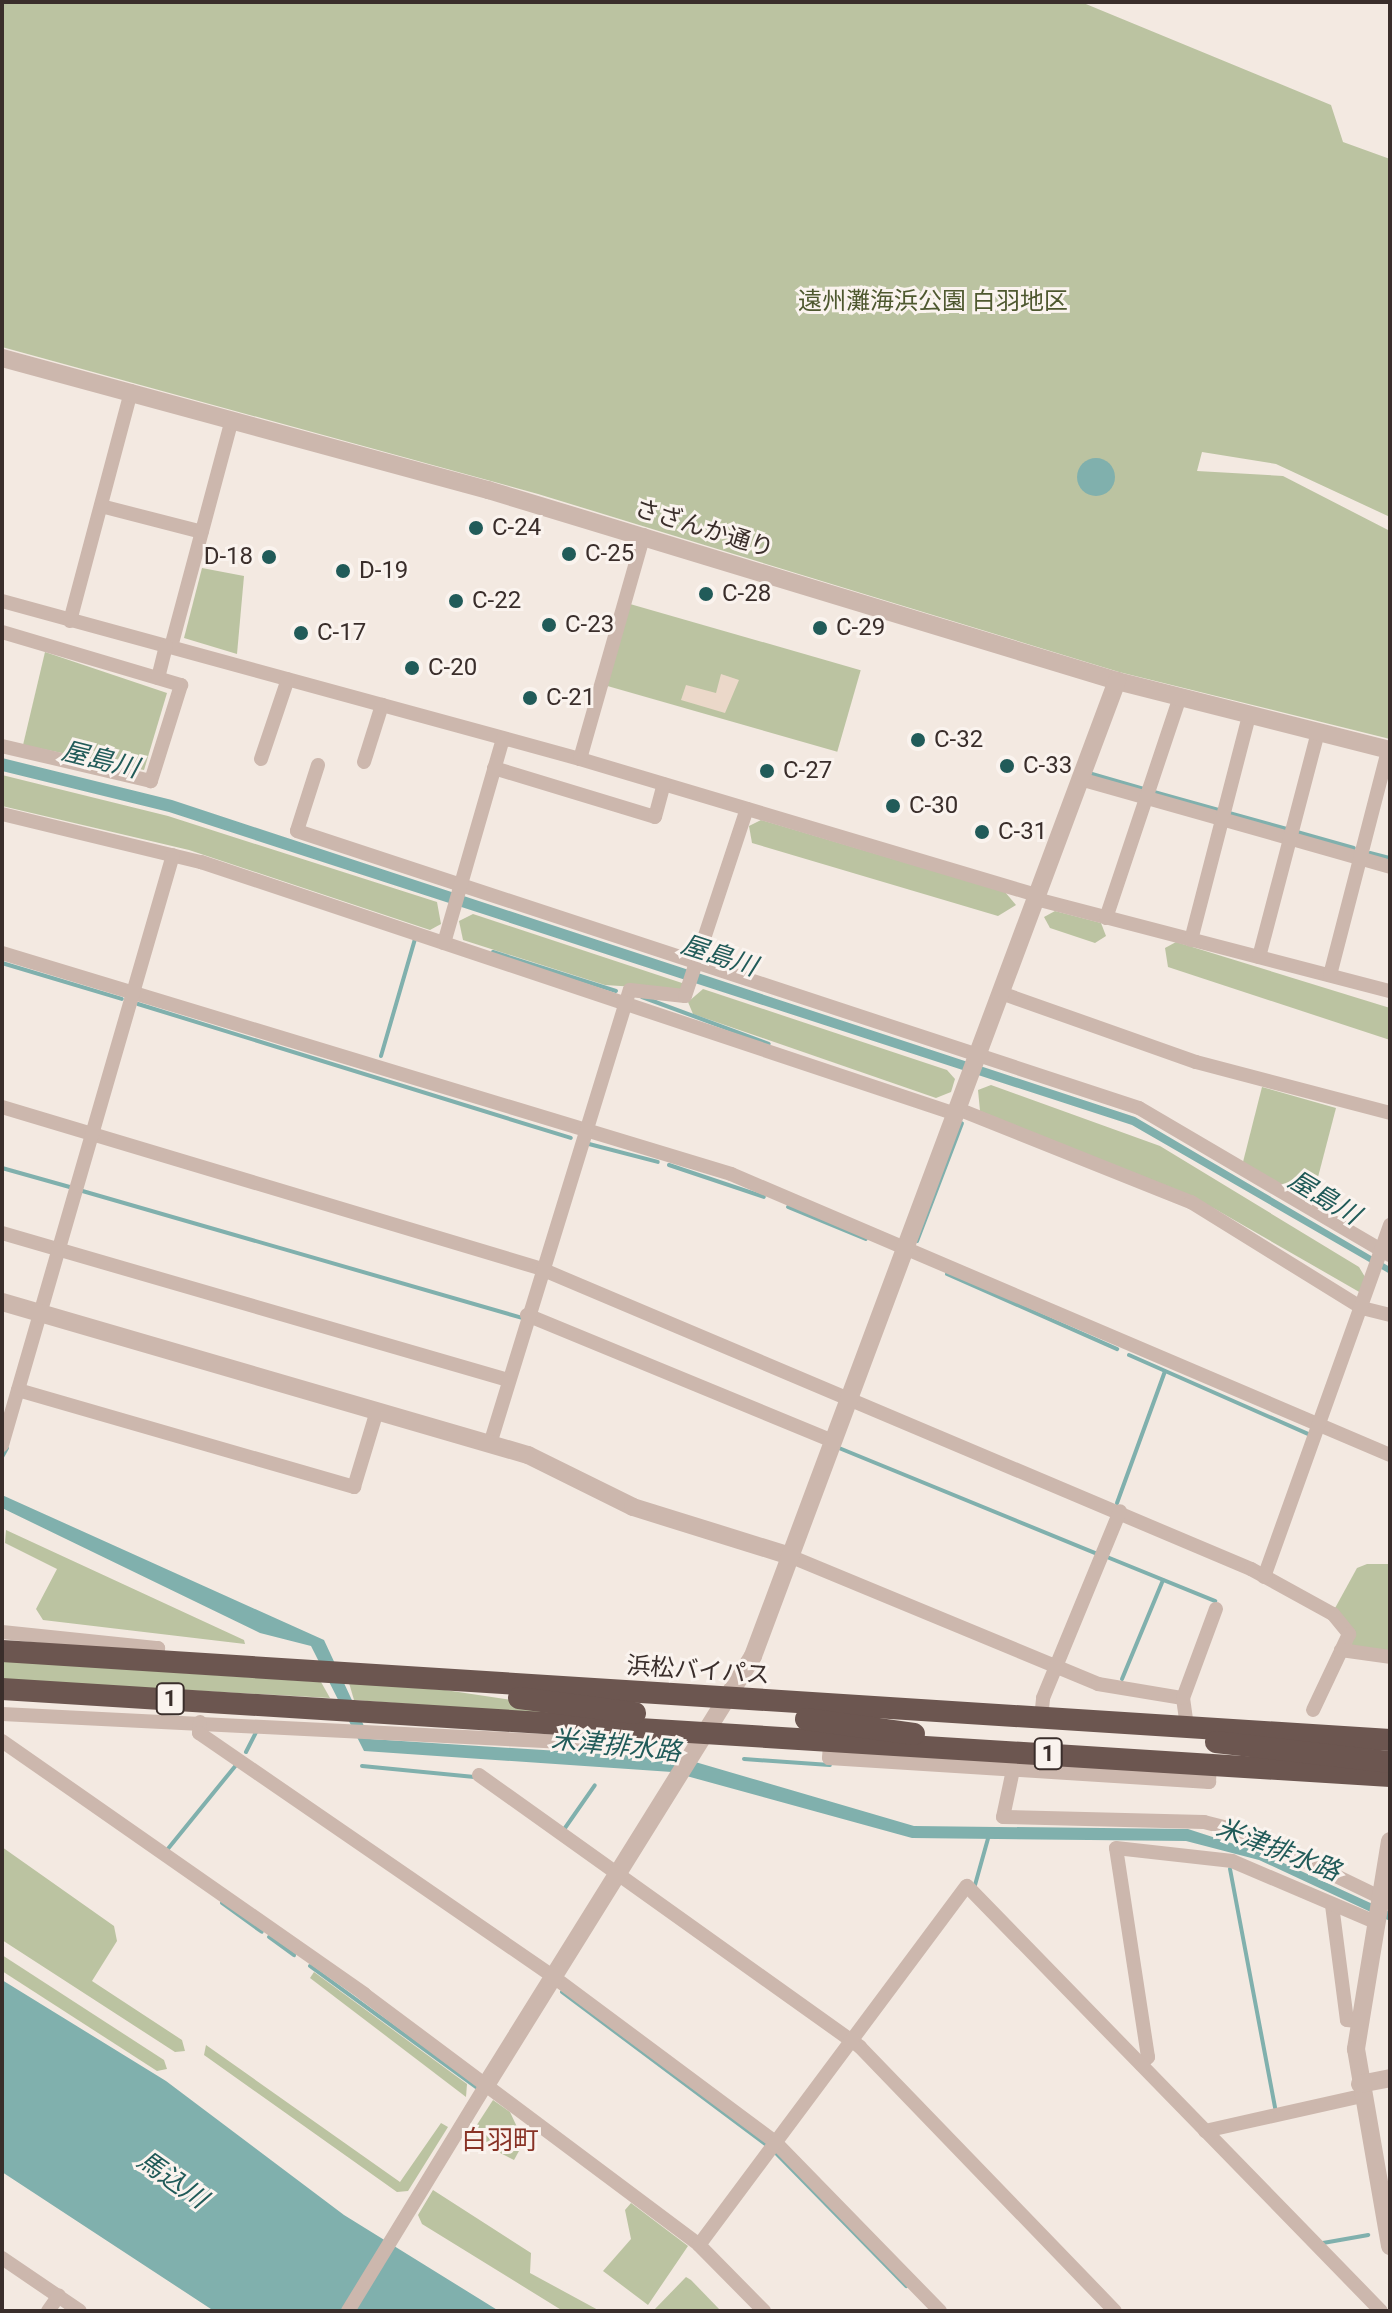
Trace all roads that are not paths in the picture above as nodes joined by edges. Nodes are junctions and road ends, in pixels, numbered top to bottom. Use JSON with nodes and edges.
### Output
{"nodes":[{"id":1,"x":2,"y":358,"type":"edge"},
{"id":2,"x":131,"y":391,"type":"junction"},
{"id":3,"x":232,"y":419,"type":"junction"},
{"id":4,"x":101,"y":506,"type":"junction"},
{"id":5,"x":202,"y":532,"type":"junction"},
{"id":6,"x":644,"y":535,"type":"junction"},
{"id":7,"x":2,"y":601,"type":"edge"},
{"id":8,"x":72,"y":621,"type":"junction"},
{"id":9,"x":2,"y":632,"type":"edge"},
{"id":10,"x":169,"y":647,"type":"junction"},
{"id":11,"x":66,"y":649,"type":"junction"},
{"id":12,"x":158,"y":678,"type":"junction"},
{"id":13,"x":288,"y":679,"type":"junction"},
{"id":14,"x":1117,"y":681,"type":"junction"},
{"id":15,"x":1180,"y":697,"type":"junction"},
{"id":16,"x":382,"y":705,"type":"junction"},
{"id":17,"x":1249,"y":715,"type":"junction"},
{"id":18,"x":1318,"y":732,"type":"junction"},
{"id":19,"x":503,"y":738,"type":"junction"},
{"id":20,"x":2,"y":746,"type":"edge"},
{"id":21,"x":1389,"y":750,"type":"edge"},
{"id":22,"x":261,"y":759,"type":"dead end"},
{"id":23,"x":580,"y":759,"type":"junction"},
{"id":24,"x":364,"y":762,"type":"dead end"},
{"id":25,"x":318,"y":765,"type":"dead end"},
{"id":26,"x":494,"y":768,"type":"junction"},
{"id":27,"x":1080,"y":779,"type":"junction"},
{"id":28,"x":664,"y":784,"type":"junction"},
{"id":29,"x":1146,"y":798,"type":"junction"},
{"id":30,"x":747,"y":809,"type":"junction"},
{"id":31,"x":2,"y":814,"type":"edge"},
{"id":32,"x":1222,"y":820,"type":"junction"},
{"id":33,"x":1290,"y":839,"type":"junction"},
{"id":34,"x":173,"y":855,"type":"junction"},
{"id":35,"x":1360,"y":859,"type":"junction"},
{"id":36,"x":1390,"y":867,"type":"edge"},
{"id":37,"x":461,"y":886,"type":"junction"},
{"id":38,"x":1037,"y":897,"type":"junction"},
{"id":39,"x":1106,"y":918,"type":"junction"},
{"id":40,"x":1191,"y":940,"type":"junction"},
{"id":41,"x":444,"y":943,"type":"junction"},
{"id":42,"x":2,"y":953,"type":"edge"},
{"id":43,"x":1259,"y":957,"type":"junction"},
{"id":44,"x":696,"y":964,"type":"junction"},
{"id":45,"x":1330,"y":975,"type":"junction"},
{"id":46,"x":1390,"y":991,"type":"edge"},
{"id":47,"x":133,"y":993,"type":"junction"},
{"id":48,"x":1001,"y":993,"type":"junction"},
{"id":49,"x":627,"y":1000,"type":"junction"},
{"id":50,"x":978,"y":1056,"type":"junction"},
{"id":51,"x":2,"y":1107,"type":"edge"},
{"id":52,"x":957,"y":1112,"type":"junction"},
{"id":53,"x":1390,"y":1113,"type":"edge"},
{"id":54,"x":583,"y":1132,"type":"junction"},
{"id":55,"x":92,"y":1134,"type":"junction"},
{"id":56,"x":1390,"y":1225,"type":"edge"},
{"id":57,"x":2,"y":1233,"type":"edge"},
{"id":58,"x":906,"y":1246,"type":"junction"},
{"id":59,"x":59,"y":1249,"type":"junction"},
{"id":60,"x":1385,"y":1254,"type":"edge"},
{"id":61,"x":539,"y":1268,"type":"junction"},
{"id":62,"x":2,"y":1302,"type":"edge"},
{"id":63,"x":1366,"y":1309,"type":"junction"},
{"id":64,"x":40,"y":1313,"type":"junction"},
{"id":65,"x":527,"y":1315,"type":"junction"},
{"id":66,"x":1390,"y":1315,"type":"edge"},
{"id":67,"x":508,"y":1380,"type":"junction"},
{"id":68,"x":2,"y":1387,"type":"edge"},
{"id":69,"x":18,"y":1391,"type":"junction"},
{"id":70,"x":849,"y":1399,"type":"junction"},
{"id":71,"x":377,"y":1411,"type":"junction"},
{"id":72,"x":1321,"y":1428,"type":"junction"},
{"id":73,"x":832,"y":1441,"type":"junction"},
{"id":74,"x":490,"y":1444,"type":"junction"},
{"id":75,"x":2,"y":1445,"type":"edge"},
{"id":76,"x":1390,"y":1455,"type":"edge"},
{"id":77,"x":1120,"y":1511,"type":"junction"},
{"id":78,"x":787,"y":1555,"type":"junction"},
{"id":79,"x":1264,"y":1577,"type":"junction"},
{"id":80,"x":1216,"y":1609,"type":"dead end"},
{"id":81,"x":2,"y":1632,"type":"edge"},
{"id":82,"x":1341,"y":1650,"type":"junction"},
{"id":83,"x":2,"y":1651,"type":"edge"},
{"id":84,"x":1390,"y":1657,"type":"edge"},
{"id":85,"x":157,"y":1662,"type":"junction"},
{"id":86,"x":1056,"y":1667,"type":"junction"},
{"id":87,"x":452,"y":1681,"type":"junction"},
{"id":88,"x":2,"y":1689,"type":"edge"},
{"id":89,"x":1183,"y":1698,"type":"junction"},
{"id":90,"x":1313,"y":1710,"type":"dead end"},
{"id":91,"x":2,"y":1714,"type":"edge"},
{"id":92,"x":720,"y":1716,"type":"junction"},
{"id":93,"x":1041,"y":1718,"type":"junction"},
{"id":94,"x":353,"y":1720,"type":"junction"},
{"id":95,"x":200,"y":1722,"type":"junction"},
{"id":96,"x":1141,"y":1724,"type":"junction"},
{"id":97,"x":1187,"y":1727,"type":"junction"},
{"id":98,"x":1390,"y":1740,"type":"edge"},
{"id":99,"x":2,"y":1741,"type":"edge"},
{"id":100,"x":1011,"y":1761,"type":"junction"},
{"id":101,"x":1390,"y":1762,"type":"edge"},
{"id":102,"x":479,"y":1775,"type":"dead end"},
{"id":103,"x":1390,"y":1776,"type":"edge"},
{"id":104,"x":1390,"y":1841,"type":"edge"},
{"id":105,"x":623,"y":1872,"type":"junction"},
{"id":106,"x":1383,"y":1899,"type":"edge"},
{"id":107,"x":1332,"y":1905,"type":"junction"},
{"id":108,"x":1378,"y":1932,"type":"edge"},
{"id":109,"x":555,"y":1978,"type":"junction"},
{"id":110,"x":1357,"y":2021,"type":"junction"},
{"id":111,"x":853,"y":2043,"type":"junction"},
{"id":112,"x":1141,"y":2064,"type":"junction"},
{"id":113,"x":1390,"y":2078,"type":"edge"},
{"id":114,"x":486,"y":2085,"type":"junction"},
{"id":115,"x":1361,"y":2090,"type":"junction"},
{"id":116,"x":1205,"y":2131,"type":"junction"},
{"id":117,"x":776,"y":2143,"type":"junction"},
{"id":118,"x":1384,"y":2184,"type":"edge"},
{"id":119,"x":699,"y":2245,"type":"junction"},
{"id":120,"x":1390,"y":2246,"type":"edge"},
{"id":121,"x":2,"y":2258,"type":"edge"},
{"id":122,"x":59,"y":2295,"type":"junction"},
{"id":123,"x":48,"y":2311,"type":"edge"},
{"id":124,"x":80,"y":2311,"type":"edge"},
{"id":125,"x":348,"y":2311,"type":"edge"},
{"id":126,"x":764,"y":2311,"type":"edge"},
{"id":127,"x":940,"y":2311,"type":"edge"},
{"id":128,"x":1115,"y":2311,"type":"edge"},
{"id":129,"x":1381,"y":2311,"type":"edge"}],
"edges":[{"from":1,"to":2,"type":"street","name":"さざんか通り"},
{"from":2,"to":3,"type":"street","name":"さざんか通り"},
{"from":2,"to":4,"type":"street"},
{"from":3,"to":5,"type":"street"},
{"from":3,"to":6,"type":"street","name":"さざんか通り"},
{"from":4,"to":5,"type":"street"},
{"from":4,"to":8,"type":"street"},
{"from":5,"to":10,"type":"street"},
{"from":6,"to":14,"type":"street","name":"さざんか通り"},
{"from":6,"to":23,"type":"street"},
{"from":7,"to":8,"type":"street"},
{"from":8,"to":10,"type":"street"},
{"from":8,"to":11,"type":"street"},
{"from":9,"to":11,"type":"street"},
{"from":10,"to":12,"type":"street"},
{"from":10,"to":13,"type":"street"},
{"from":11,"to":12,"type":"street"},
{"from":12,"to":20,"type":"street"},
{"from":13,"to":16,"type":"street"},
{"from":13,"to":22,"type":"street"},
{"from":14,"to":15,"type":"street","name":"さざんか通り"},
{"from":14,"to":27,"type":"street"},
{"from":15,"to":17,"type":"street","name":"さざんか通り"},
{"from":15,"to":29,"type":"street"},
{"from":16,"to":19,"type":"street"},
{"from":16,"to":24,"type":"street"},
{"from":17,"to":18,"type":"street","name":"さざんか通り"},
{"from":17,"to":32,"type":"street"},
{"from":18,"to":21,"type":"street","name":"さざんか通り"},
{"from":18,"to":33,"type":"street"},
{"from":19,"to":23,"type":"street"},
{"from":19,"to":26,"type":"street"},
{"from":21,"to":35,"type":"street"},
{"from":23,"to":28,"type":"street"},
{"from":25,"to":37,"type":"street"},
{"from":26,"to":28,"type":"street"},
{"from":26,"to":37,"type":"street"},
{"from":27,"to":29,"type":"street"},
{"from":27,"to":38,"type":"street"},
{"from":28,"to":30,"type":"street"},
{"from":29,"to":32,"type":"street"},
{"from":29,"to":39,"type":"street"},
{"from":30,"to":38,"type":"street"},
{"from":30,"to":44,"type":"street"},
{"from":31,"to":34,"type":"street"},
{"from":32,"to":33,"type":"street"},
{"from":32,"to":40,"type":"street"},
{"from":33,"to":35,"type":"street"},
{"from":33,"to":43,"type":"street"},
{"from":34,"to":41,"type":"street"},
{"from":34,"to":47,"type":"street"},
{"from":35,"to":36,"type":"street"},
{"from":35,"to":45,"type":"street"},
{"from":37,"to":41,"type":"street"},
{"from":37,"to":44,"type":"street"},
{"from":38,"to":39,"type":"street"},
{"from":38,"to":48,"type":"street"},
{"from":39,"to":40,"type":"street"},
{"from":40,"to":43,"type":"street"},
{"from":41,"to":49,"type":"street"},
{"from":42,"to":47,"type":"street"},
{"from":43,"to":45,"type":"street"},
{"from":44,"to":49,"type":"street"},
{"from":44,"to":50,"type":"street"},
{"from":45,"to":46,"type":"street"},
{"from":47,"to":54,"type":"street"},
{"from":47,"to":55,"type":"street"},
{"from":48,"to":50,"type":"street"},
{"from":48,"to":53,"type":"street"},
{"from":49,"to":52,"type":"street"},
{"from":49,"to":54,"type":"street"},
{"from":50,"to":52,"type":"street"},
{"from":50,"to":60,"type":"street"},
{"from":51,"to":55,"type":"street"},
{"from":52,"to":58,"type":"street"},
{"from":52,"to":63,"type":"street"},
{"from":54,"to":58,"type":"street"},
{"from":54,"to":61,"type":"street"},
{"from":55,"to":59,"type":"street"},
{"from":55,"to":61,"type":"street"},
{"from":56,"to":60,"type":"street"},
{"from":57,"to":59,"type":"street"},
{"from":58,"to":70,"type":"street"},
{"from":58,"to":72,"type":"street"},
{"from":59,"to":64,"type":"street"},
{"from":59,"to":67,"type":"street"},
{"from":60,"to":63,"type":"street"},
{"from":61,"to":65,"type":"street"},
{"from":61,"to":70,"type":"street"},
{"from":62,"to":64,"type":"street"},
{"from":63,"to":66,"type":"street"},
{"from":63,"to":72,"type":"street"},
{"from":64,"to":69,"type":"street"},
{"from":64,"to":71,"type":"street"},
{"from":65,"to":67,"type":"street"},
{"from":65,"to":73,"type":"street"},
{"from":67,"to":74,"type":"street"},
{"from":68,"to":69,"type":"street"},
{"from":69,"to":71,"type":"street"},
{"from":69,"to":75,"type":"street"},
{"from":70,"to":73,"type":"street"},
{"from":70,"to":77,"type":"street"},
{"from":71,"to":74,"type":"street"},
{"from":72,"to":76,"type":"street"},
{"from":72,"to":79,"type":"street"},
{"from":73,"to":78,"type":"street"},
{"from":74,"to":78,"type":"street"},
{"from":77,"to":79,"type":"street"},
{"from":77,"to":86,"type":"street"},
{"from":78,"to":86,"type":"street"},
{"from":78,"to":92,"type":"street"},
{"from":79,"to":82,"type":"street"},
{"from":80,"to":89,"type":"street"},
{"from":81,"to":85,"type":"street"},
{"from":82,"to":84,"type":"street"},
{"from":82,"to":90,"type":"street"},
{"from":83,"to":85,"type":"highway","name":"浜松バイパス","number":"1"},
{"from":85,"to":87,"type":"highway","name":"浜松バイパス","number":"1"},
{"from":86,"to":89,"type":"street"},
{"from":86,"to":93,"type":"street"},
{"from":87,"to":92,"type":"highway","name":"浜松バイパス","number":"1"},
{"from":87,"to":92,"type":"highway"},
{"from":88,"to":94,"type":"highway","name":"浜松バイパス","number":"1"},
{"from":89,"to":97,"type":"street"},
{"from":91,"to":95,"type":"street"},
{"from":92,"to":93,"type":"highway","name":"浜松バイパス","number":"1"},
{"from":92,"to":94,"type":"highway","name":"浜松バイパス","number":"1"},
{"from":92,"to":100,"type":"highway"},
{"from":92,"to":100,"type":"highway","name":"浜松バイパス","number":"1"},
{"from":92,"to":105,"type":"street"},
{"from":93,"to":96,"type":"highway","name":"浜松バイパス","number":"1"},
{"from":94,"to":95,"type":"street"},
{"from":95,"to":109,"type":"street"},
{"from":96,"to":97,"type":"highway","name":"浜松バイパス","number":"1"},
{"from":96,"to":101,"type":"highway"},
{"from":97,"to":98,"type":"highway","name":"浜松バイパス","number":"1"},
{"from":99,"to":114,"type":"street"},
{"from":100,"to":103,"type":"highway","name":"浜松バイパス","number":"1"},
{"from":100,"to":106,"type":"street"},
{"from":102,"to":105,"type":"street"},
{"from":104,"to":106,"type":"street"},
{"from":105,"to":109,"type":"street"},
{"from":105,"to":111,"type":"street"},
{"from":106,"to":108,"type":"street"},
{"from":107,"to":108,"type":"street"},
{"from":107,"to":110,"type":"street"},
{"from":107,"to":112,"type":"street"},
{"from":108,"to":110,"type":"street"},
{"from":109,"to":114,"type":"street"},
{"from":109,"to":117,"type":"street"},
{"from":110,"to":115,"type":"street"},
{"from":111,"to":112,"type":"street"},
{"from":111,"to":117,"type":"street"},
{"from":111,"to":128,"type":"street"},
{"from":112,"to":116,"type":"street"},
{"from":113,"to":115,"type":"street"},
{"from":114,"to":119,"type":"street"},
{"from":114,"to":125,"type":"street"},
{"from":115,"to":116,"type":"street"},
{"from":115,"to":118,"type":"street"},
{"from":116,"to":129,"type":"street"},
{"from":117,"to":119,"type":"street"},
{"from":117,"to":127,"type":"street"},
{"from":118,"to":120,"type":"street"},
{"from":119,"to":126,"type":"street"},
{"from":121,"to":122,"type":"street"},
{"from":122,"to":123,"type":"street"},
{"from":122,"to":124,"type":"street"}]}
